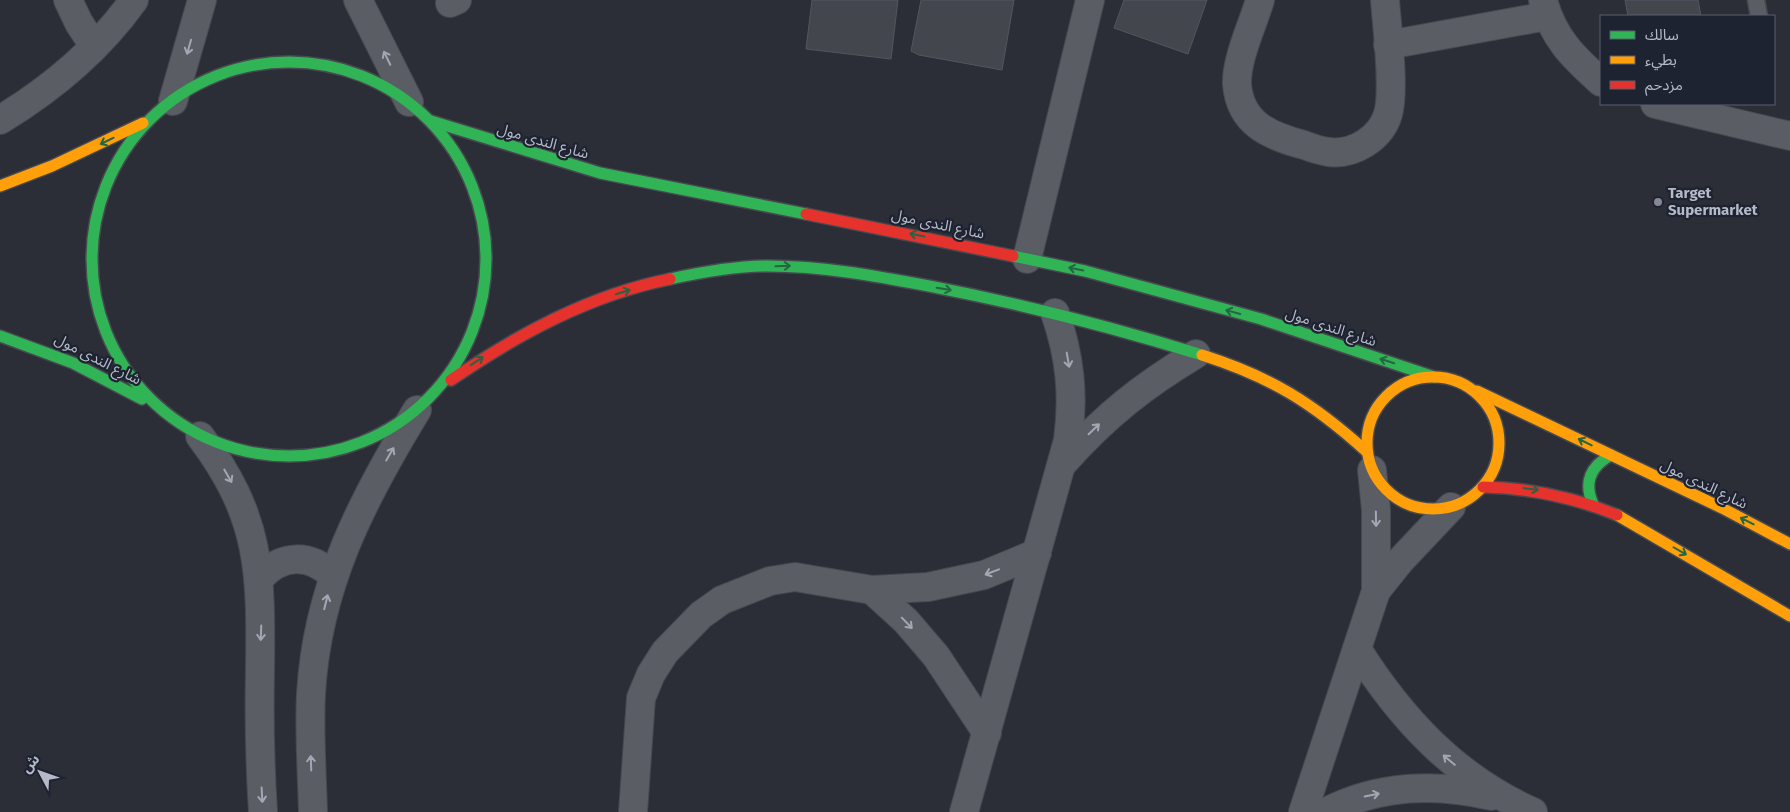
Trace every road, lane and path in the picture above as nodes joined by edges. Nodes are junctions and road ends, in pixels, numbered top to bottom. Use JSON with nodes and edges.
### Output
{"nodes":[{"id":1,"x":68,"y":0,"type":"edge"},
{"id":2,"x":134,"y":0,"type":"edge"},
{"id":3,"x":202,"y":0,"type":"edge"},
{"id":4,"x":358,"y":0,"type":"edge"},
{"id":5,"x":1090,"y":0,"type":"edge"},
{"id":6,"x":1260,"y":0,"type":"edge"},
{"id":7,"x":1385,"y":0,"type":"edge"},
{"id":8,"x":1756,"y":0,"type":"edge"},
{"id":9,"x":1545,"y":8,"type":"edge"},
{"id":10,"x":1758,"y":15,"type":"edge"},
{"id":11,"x":1388,"y":45,"type":"junction"},
{"id":12,"x":94,"y":46,"type":"junction"},
{"id":13,"x":1600,"y":81,"type":"edge"},
{"id":14,"x":173,"y":101,"type":"junction"},
{"id":15,"x":409,"y":102,"type":"junction"},
{"id":16,"x":1659,"y":105,"type":"edge"},
{"id":17,"x":151,"y":119,"type":"junction"},
{"id":18,"x":0,"y":120,"type":"edge"},
{"id":19,"x":431,"y":121,"type":"junction"},
{"id":20,"x":1790,"y":136,"type":"edge"},
{"id":21,"x":0,"y":186,"type":"edge"},
{"id":22,"x":1027,"y":259,"type":"junction"},
{"id":23,"x":1055,"y":313,"type":"junction"},
{"id":24,"x":0,"y":336,"type":"edge"},
{"id":25,"x":1196,"y":354,"type":"junction"},
{"id":26,"x":1434,"y":377,"type":"junction"},
{"id":27,"x":1470,"y":387,"type":"junction"},
{"id":28,"x":437,"y":390,"type":"junction"},
{"id":29,"x":152,"y":405,"type":"junction"},
{"id":30,"x":417,"y":410,"type":"junction"},
{"id":31,"x":200,"y":436,"type":"junction"},
{"id":32,"x":1611,"y":455,"type":"junction"},
{"id":33,"x":1370,"y":461,"type":"junction"},
{"id":34,"x":1062,"y":465,"type":"junction"},
{"id":35,"x":1483,"y":487,"type":"junction"},
{"id":36,"x":1593,"y":504,"type":"junction"},
{"id":37,"x":1451,"y":507,"type":"junction"},
{"id":38,"x":1790,"y":544,"type":"edge"},
{"id":39,"x":1037,"y":553,"type":"junction"},
{"id":40,"x":333,"y":576,"type":"junction"},
{"id":41,"x":260,"y":578,"type":"junction"},
{"id":42,"x":872,"y":590,"type":"junction"},
{"id":43,"x":1376,"y":591,"type":"junction"},
{"id":44,"x":1790,"y":616,"type":"edge"},
{"id":45,"x":1357,"y":649,"type":"junction"},
{"id":46,"x":986,"y":733,"type":"junction"},
{"id":47,"x":1502,"y":799,"type":"junction"},
{"id":48,"x":263,"y":812,"type":"edge"},
{"id":49,"x":313,"y":812,"type":"edge"},
{"id":50,"x":633,"y":812,"type":"edge"},
{"id":51,"x":964,"y":812,"type":"edge"},
{"id":52,"x":1303,"y":812,"type":"edge"},
{"id":53,"x":1326,"y":812,"type":"edge"},
{"id":54,"x":1533,"y":812,"type":"edge"}],
"edges":[{"from":1,"to":12,"type":"street"},
{"from":2,"to":12,"type":"street"},
{"from":3,"to":14,"type":"street","one_way":true},
{"from":15,"to":4,"type":"street","one_way":true},
{"from":5,"to":22,"type":"street"},
{"from":6,"to":11,"type":"street"},
{"from":7,"to":11,"type":"street"},
{"from":8,"to":10,"type":"lane"},
{"from":9,"to":11,"type":"street"},
{"from":9,"to":13,"type":"street"},
{"from":12,"to":18,"type":"street"},
{"from":14,"to":15,"type":"street"},
{"from":14,"to":17,"type":"street"},
{"from":15,"to":19,"type":"street"},
{"from":16,"to":20,"type":"street"},
{"from":17,"to":21,"type":"street","one_way":true},
{"from":17,"to":29,"type":"street"},
{"from":22,"to":19,"type":"street","name":"شارع الندى مول","one_way":true},
{"from":19,"to":28,"type":"street"},
{"from":26,"to":22,"type":"street","name":"شارع الندى مول","one_way":true},
{"from":23,"to":25,"type":"street"},
{"from":28,"to":23,"type":"street","one_way":true},
{"from":23,"to":34,"type":"street","one_way":true},
{"from":24,"to":29,"type":"street","name":"شارع الندى مول"},
{"from":25,"to":33,"type":"street"},
{"from":34,"to":25,"type":"street","one_way":true},
{"from":26,"to":27,"type":"street"},
{"from":26,"to":33,"type":"street"},
{"from":32,"to":27,"type":"street","name":"شارع الندى مول","one_way":true},
{"from":27,"to":35,"type":"street"},
{"from":28,"to":30,"type":"street","name":"شارع الندى مول"},
{"from":29,"to":31,"type":"street","name":"شارع الندى مول"},
{"from":30,"to":31,"type":"street","name":"شارع الندى مول"},
{"from":40,"to":30,"type":"street","one_way":true},
{"from":31,"to":41,"type":"street","one_way":true},
{"from":32,"to":36,"type":"street"},
{"from":38,"to":32,"type":"street","name":"شارع الندى مول","one_way":true},
{"from":33,"to":37,"type":"street"},
{"from":33,"to":43,"type":"street","one_way":true},
{"from":34,"to":39,"type":"street"},
{"from":35,"to":36,"type":"street","one_way":true},
{"from":35,"to":37,"type":"street"},
{"from":36,"to":44,"type":"street","one_way":true},
{"from":37,"to":43,"type":"street"},
{"from":39,"to":42,"type":"street","one_way":true},
{"from":39,"to":46,"type":"street"},
{"from":40,"to":41,"type":"street"},
{"from":49,"to":40,"type":"street","one_way":true},
{"from":41,"to":48,"type":"street","one_way":true},
{"from":42,"to":46,"type":"street","one_way":true},
{"from":42,"to":50,"type":"street"},
{"from":43,"to":45,"type":"street"},
{"from":47,"to":45,"type":"street","one_way":true},
{"from":45,"to":52,"type":"street"},
{"from":46,"to":51,"type":"street"},
{"from":53,"to":47,"type":"street","one_way":true},
{"from":47,"to":54,"type":"street"}]}
